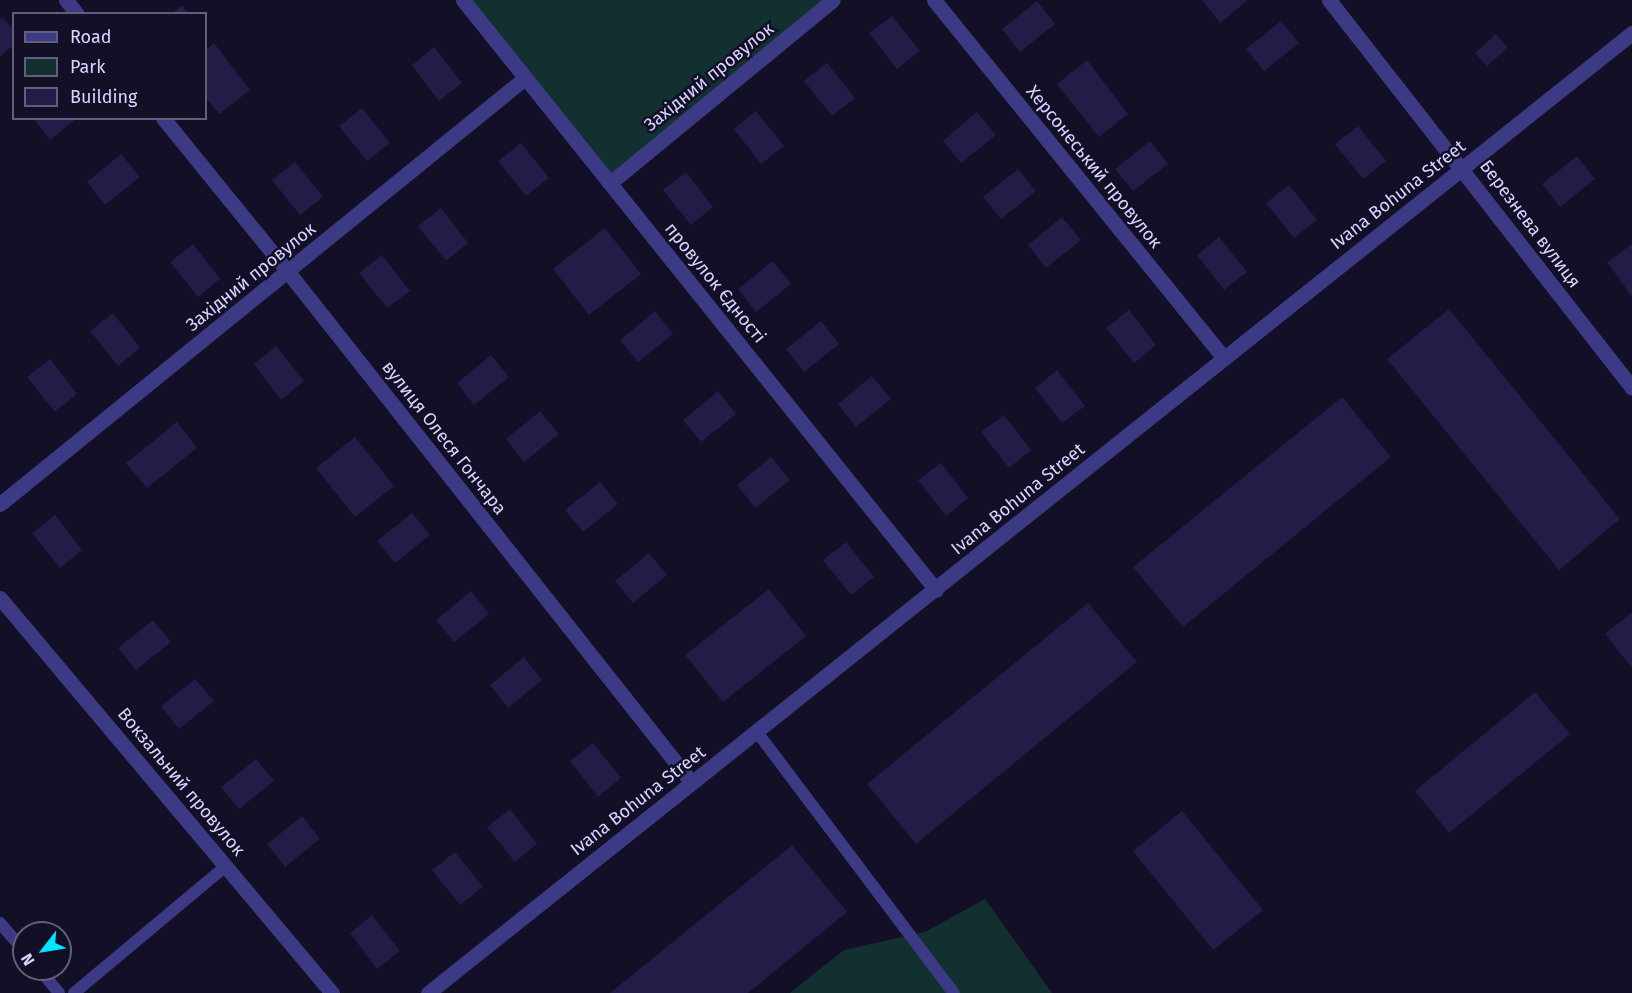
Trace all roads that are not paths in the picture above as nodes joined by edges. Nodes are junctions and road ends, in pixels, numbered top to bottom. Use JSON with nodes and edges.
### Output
{"nodes":[{"id":1,"x":66,"y":0,"type":"edge"},
{"id":2,"x":463,"y":0,"type":"edge"},
{"id":3,"x":833,"y":0,"type":"edge"},
{"id":4,"x":934,"y":0,"type":"edge"},
{"id":5,"x":1329,"y":0,"type":"edge"},
{"id":6,"x":75,"y":12,"type":"edge"},
{"id":7,"x":1632,"y":33,"type":"edge"},
{"id":8,"x":525,"y":78,"type":"junction"},
{"id":9,"x":165,"y":120,"type":"edge"},
{"id":10,"x":1463,"y":169,"type":"junction"},
{"id":11,"x":610,"y":183,"type":"junction"},
{"id":12,"x":288,"y":272,"type":"junction"},
{"id":13,"x":1224,"y":358,"type":"junction"},
{"id":14,"x":1632,"y":388,"type":"edge"},
{"id":15,"x":0,"y":504,"type":"edge"},
{"id":16,"x":936,"y":590,"type":"junction"},
{"id":17,"x":0,"y":598,"type":"edge"},
{"id":18,"x":756,"y":732,"type":"junction"},
{"id":19,"x":692,"y":783,"type":"junction"},
{"id":20,"x":226,"y":866,"type":"junction"},
{"id":21,"x":0,"y":923,"type":"edge"},
{"id":22,"x":12,"y":937,"type":"edge"},
{"id":23,"x":49,"y":981,"type":"edge"},
{"id":24,"x":59,"y":993,"type":"edge"},
{"id":25,"x":74,"y":993,"type":"edge"},
{"id":26,"x":332,"y":993,"type":"edge"},
{"id":27,"x":428,"y":993,"type":"edge"},
{"id":28,"x":954,"y":993,"type":"edge"}],
"edges":[{"from":1,"to":6,"type":"street"},
{"from":2,"to":8,"type":"street","name":"провулок Єдності"},
{"from":3,"to":11,"type":"street","name":"Західний провулок"},
{"from":4,"to":13,"type":"street","name":"Херсонеський провулок"},
{"from":5,"to":10,"type":"street","name":"Березнева вулиця"},
{"from":7,"to":10,"type":"street","name":"Ivana Bohuna Street"},
{"from":8,"to":11,"type":"street","name":"провулок Єдності"},
{"from":8,"to":12,"type":"street","name":"Західний провулок"},
{"from":9,"to":12,"type":"street","name":"вулиця Олеся Гончара"},
{"from":10,"to":13,"type":"street","name":"Ivana Bohuna Street"},
{"from":10,"to":14,"type":"street","name":"Березнева вулиця"},
{"from":11,"to":16,"type":"street","name":"провулок Єдності"},
{"from":12,"to":15,"type":"street","name":"Західний провулок"},
{"from":12,"to":19,"type":"street","name":"вулиця Олеся Гончара"},
{"from":13,"to":16,"type":"street","name":"Ivana Bohuna Street"},
{"from":16,"to":18,"type":"street","name":"Ivana Bohuna Street"},
{"from":17,"to":20,"type":"street","name":"Вокзальний провулок"},
{"from":18,"to":19,"type":"street","name":"Ivana Bohuna Street"},
{"from":18,"to":28,"type":"lane"},
{"from":19,"to":27,"type":"street","name":"Ivana Bohuna Street"},
{"from":20,"to":25,"type":"lane"},
{"from":20,"to":26,"type":"street","name":"Вокзальний провулок"},
{"from":21,"to":22,"type":"lane"},
{"from":23,"to":24,"type":"lane"}]}
